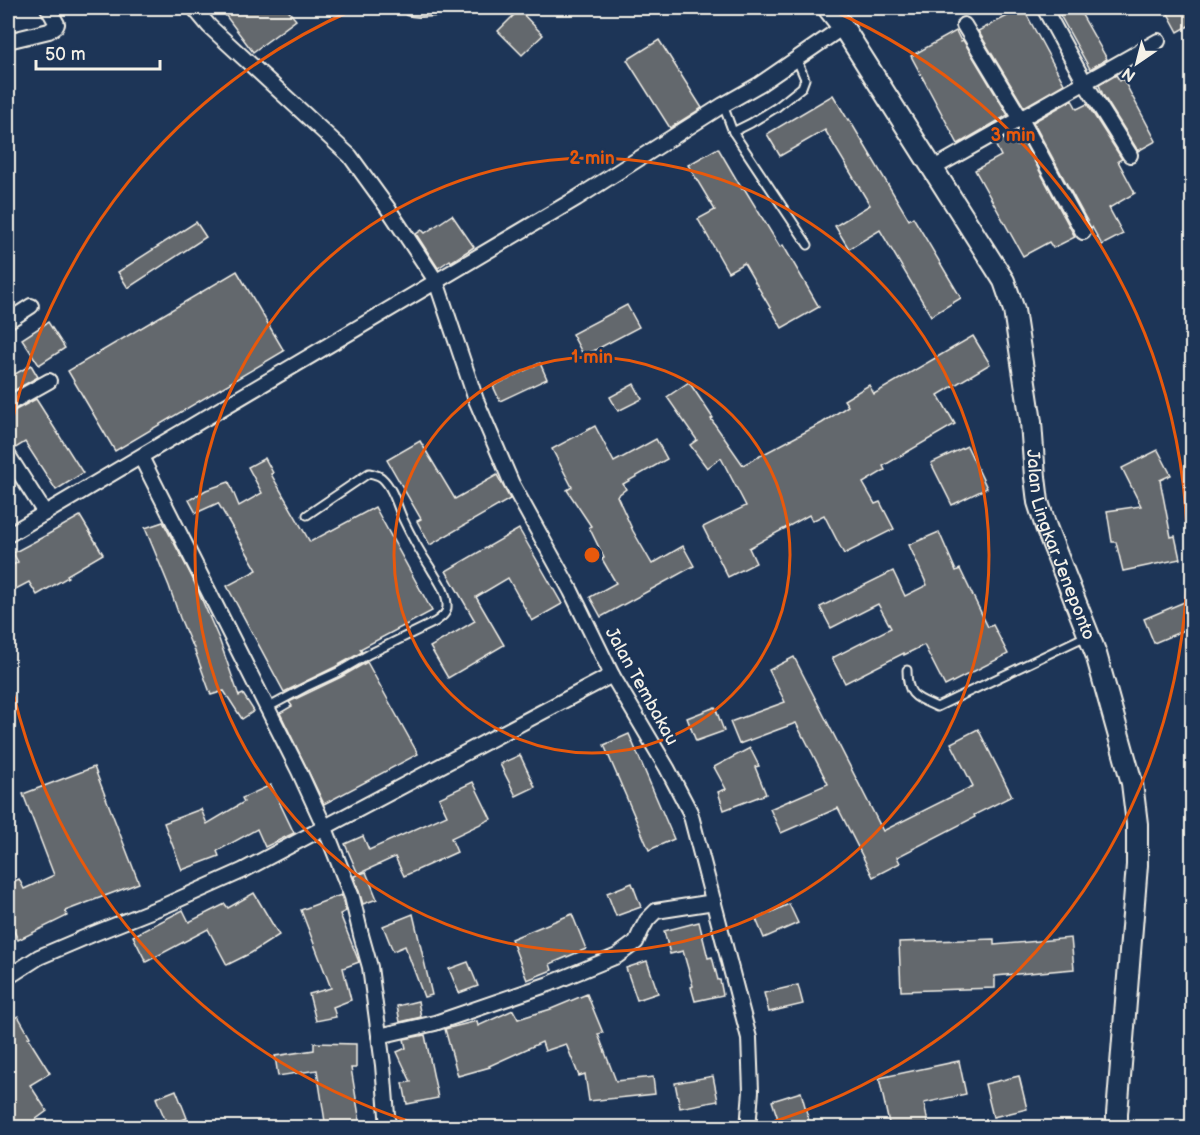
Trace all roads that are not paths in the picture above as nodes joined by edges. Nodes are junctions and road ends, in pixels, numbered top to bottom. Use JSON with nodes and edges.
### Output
{"nodes":[{"id":1,"x":48,"y":8,"type":"edge"},
{"id":2,"x":194,"y":8,"type":"edge"},
{"id":3,"x":410,"y":8,"type":"edge"},
{"id":4,"x":440,"y":8,"type":"edge"},
{"id":5,"x":828,"y":8,"type":"edge"},
{"id":6,"x":1044,"y":8,"type":"edge"},
{"id":7,"x":964,"y":25,"type":"dead end"},
{"id":8,"x":843,"y":27,"type":"junction"},
{"id":9,"x":8,"y":41,"type":"edge"},
{"id":10,"x":1158,"y":41,"type":"dead end"},
{"id":11,"x":797,"y":60,"type":"junction"},
{"id":12,"x":1085,"y":83,"type":"junction"},
{"id":13,"x":723,"y":105,"type":"junction"},
{"id":14,"x":1022,"y":119,"type":"junction"},
{"id":15,"x":733,"y":132,"type":"junction"},
{"id":16,"x":1130,"y":155,"type":"dead end"},
{"id":17,"x":932,"y":170,"type":"junction"},
{"id":18,"x":1083,"y":232,"type":"dead end"},
{"id":19,"x":808,"y":245,"type":"dead end"},
{"id":20,"x":436,"y":281,"type":"junction"},
{"id":21,"x":31,"y":306,"type":"dead end"},
{"id":22,"x":8,"y":321,"type":"edge"},
{"id":23,"x":50,"y":381,"type":"dead end"},
{"id":24,"x":8,"y":404,"type":"edge"},
{"id":25,"x":8,"y":455,"type":"edge"},
{"id":26,"x":141,"y":457,"type":"junction"},
{"id":27,"x":45,"y":513,"type":"junction"},
{"id":28,"x":307,"y":515,"type":"dead end"},
{"id":29,"x":8,"y":535,"type":"edge"},
{"id":30,"x":1089,"y":635,"type":"junction"},
{"id":31,"x":908,"y":670,"type":"dead end"},
{"id":32,"x":612,"y":675,"type":"junction"},
{"id":33,"x":267,"y":708,"type":"junction"},
{"id":34,"x":325,"y":828,"type":"junction"},
{"id":35,"x":714,"y":902,"type":"junction"},
{"id":36,"x":8,"y":977,"type":"edge"},
{"id":37,"x":378,"y":1036,"type":"junction"},
{"id":38,"x":388,"y":1128,"type":"edge"},
{"id":39,"x":748,"y":1128,"type":"edge"},
{"id":40,"x":1117,"y":1128,"type":"edge"}],
"edges":[{"from":1,"to":9,"type":"street"},
{"from":2,"to":20,"type":"street","name":"Jalan Tembakau"},
{"from":3,"to":4,"type":"street"},
{"from":5,"to":8,"type":"main road","name":"Jalan Lingkar Jeneponto"},
{"from":6,"to":12,"type":"street"},
{"from":7,"to":14,"type":"street"},
{"from":8,"to":11,"type":"street"},
{"from":8,"to":17,"type":"main road","name":"Jalan Lingkar Jeneponto"},
{"from":10,"to":12,"type":"street"},
{"from":11,"to":13,"type":"street"},
{"from":11,"to":15,"type":"lane"},
{"from":12,"to":14,"type":"street"},
{"from":12,"to":16,"type":"street"},
{"from":13,"to":15,"type":"lane"},
{"from":13,"to":20,"type":"street"},
{"from":14,"to":17,"type":"street"},
{"from":14,"to":18,"type":"street"},
{"from":15,"to":19,"type":"lane"},
{"from":17,"to":30,"type":"main road","name":"Jalan Lingkar Jeneponto"},
{"from":20,"to":26,"type":"street"},
{"from":20,"to":32,"type":"street","name":"Jalan Tembakau"},
{"from":21,"to":22,"type":"street"},
{"from":23,"to":24,"type":"street"},
{"from":25,"to":27,"type":"street"},
{"from":26,"to":27,"type":"street"},
{"from":26,"to":33,"type":"street"},
{"from":27,"to":29,"type":"street"},
{"from":28,"to":33,"type":"lane"},
{"from":30,"to":31,"type":"lane"},
{"from":30,"to":40,"type":"main road","name":"Jalan Lingkar Jeneponto"},
{"from":32,"to":34,"type":"street"},
{"from":32,"to":35,"type":"street","name":"Jalan Tembakau"},
{"from":33,"to":34,"type":"street"},
{"from":34,"to":36,"type":"street"},
{"from":34,"to":37,"type":"street"},
{"from":35,"to":37,"type":"street"},
{"from":35,"to":39,"type":"street","name":"Jalan Tembakau"},
{"from":37,"to":38,"type":"street"}]}
